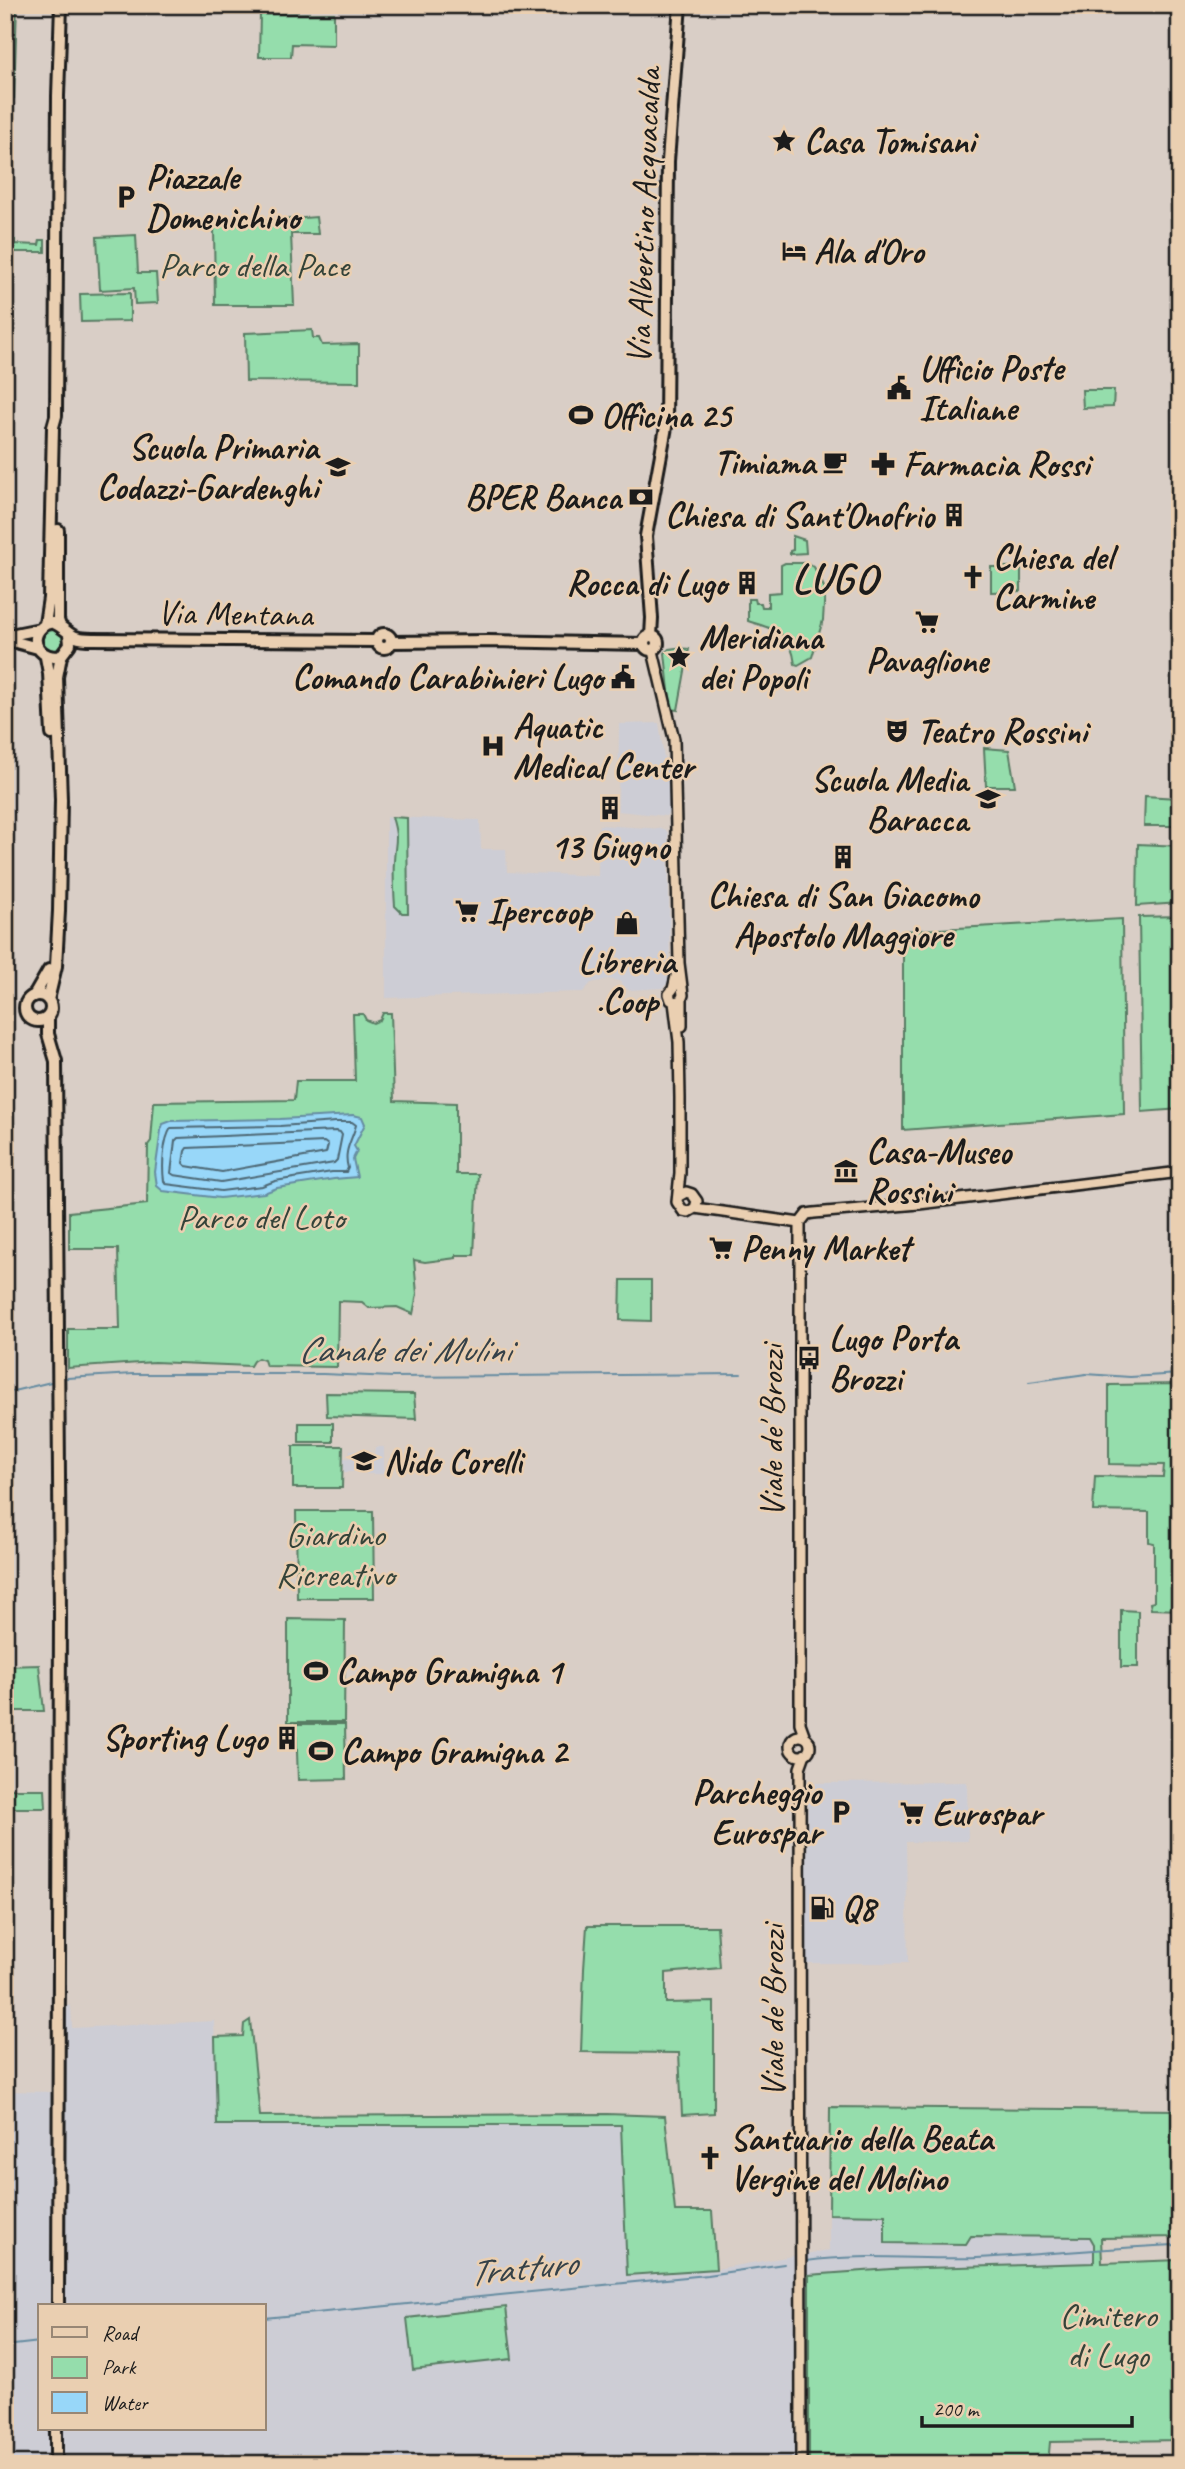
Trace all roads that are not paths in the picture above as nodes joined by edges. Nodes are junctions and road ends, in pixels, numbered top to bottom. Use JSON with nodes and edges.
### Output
{"nodes":[{"id":1,"x":61,"y":5,"type":"edge"},
{"id":2,"x":680,"y":5,"type":"edge"},
{"id":3,"x":55,"y":416,"type":"junction"},
{"id":4,"x":42,"y":627,"type":"junction"},
{"id":5,"x":64,"y":630,"type":"junction"},
{"id":6,"x":5,"y":638,"type":"edge"},
{"id":7,"x":93,"y":639,"type":"junction"},
{"id":8,"x":649,"y":644,"type":"junction"},
{"id":9,"x":38,"y":648,"type":"junction"},
{"id":10,"x":65,"y":653,"type":"junction"},
{"id":11,"x":46,"y":657,"type":"junction"},
{"id":12,"x":34,"y":996,"type":"junction"},
{"id":13,"x":48,"y":1000,"type":"junction"},
{"id":14,"x":48,"y":1016,"type":"junction"},
{"id":15,"x":33,"y":1020,"type":"junction"},
{"id":16,"x":56,"y":1072,"type":"junction"},
{"id":17,"x":1180,"y":1172,"type":"edge"},
{"id":18,"x":684,"y":1194,"type":"junction"},
{"id":19,"x":696,"y":1205,"type":"junction"},
{"id":20,"x":800,"y":1223,"type":"junction"},
{"id":21,"x":800,"y":1723,"type":"junction"},
{"id":22,"x":805,"y":1737,"type":"junction"},
{"id":23,"x":793,"y":1738,"type":"junction"},
{"id":24,"x":793,"y":1753,"type":"junction"},
{"id":25,"x":805,"y":1754,"type":"junction"},
{"id":26,"x":800,"y":1768,"type":"junction"},
{"id":27,"x":58,"y":2304,"type":"edge"},
{"id":28,"x":56,"y":2430,"type":"edge"},
{"id":29,"x":56,"y":2464,"type":"edge"},
{"id":30,"x":801,"y":2464,"type":"edge"}],
"edges":[{"from":1,"to":3,"type":"main road"},
{"from":2,"to":8,"type":"main road","name":"Via Albertino Acquacalda"},
{"from":3,"to":4,"type":"main road"},
{"from":3,"to":5,"type":"main road"},
{"from":4,"to":5,"type":"main road"},
{"from":4,"to":6,"type":"main road"},
{"from":4,"to":9,"type":"main road"},
{"from":5,"to":7,"type":"main road","name":"Via Mentana"},
{"from":5,"to":10,"type":"main road"},
{"from":6,"to":9,"type":"main road"},
{"from":7,"to":8,"type":"main road","name":"Via Mentana"},
{"from":7,"to":10,"type":"main road","name":"Via Mentana"},
{"from":8,"to":18,"type":"street"},
{"from":9,"to":11,"type":"main road"},
{"from":10,"to":11,"type":"main road"},
{"from":10,"to":13,"type":"main road"},
{"from":11,"to":12,"type":"main road"},
{"from":12,"to":13,"type":"main road"},
{"from":12,"to":15,"type":"main road"},
{"from":13,"to":14,"type":"main road"},
{"from":14,"to":15,"type":"main road"},
{"from":14,"to":16,"type":"main road"},
{"from":15,"to":16,"type":"main road"},
{"from":16,"to":27,"type":"main road"},
{"from":17,"to":20,"type":"street"},
{"from":18,"to":19,"type":"street"},
{"from":18,"to":19,"type":"street"},
{"from":19,"to":20,"type":"street"},
{"from":20,"to":21,"type":"street","name":"Viale de' Brozzi"},
{"from":21,"to":22,"type":"street","name":"Viale de' Brozzi"},
{"from":21,"to":23,"type":"street","name":"Viale de' Brozzi"},
{"from":22,"to":23,"type":"street"},
{"from":22,"to":25,"type":"street","name":"Viale de' Brozzi"},
{"from":23,"to":24,"type":"street","name":"Viale de' Brozzi"},
{"from":24,"to":25,"type":"street"},
{"from":24,"to":26,"type":"street","name":"Viale de' Brozzi"},
{"from":25,"to":26,"type":"street","name":"Viale de' Brozzi"},
{"from":26,"to":30,"type":"street","name":"Viale de' Brozzi"},
{"from":28,"to":29,"type":"main road"}]}
